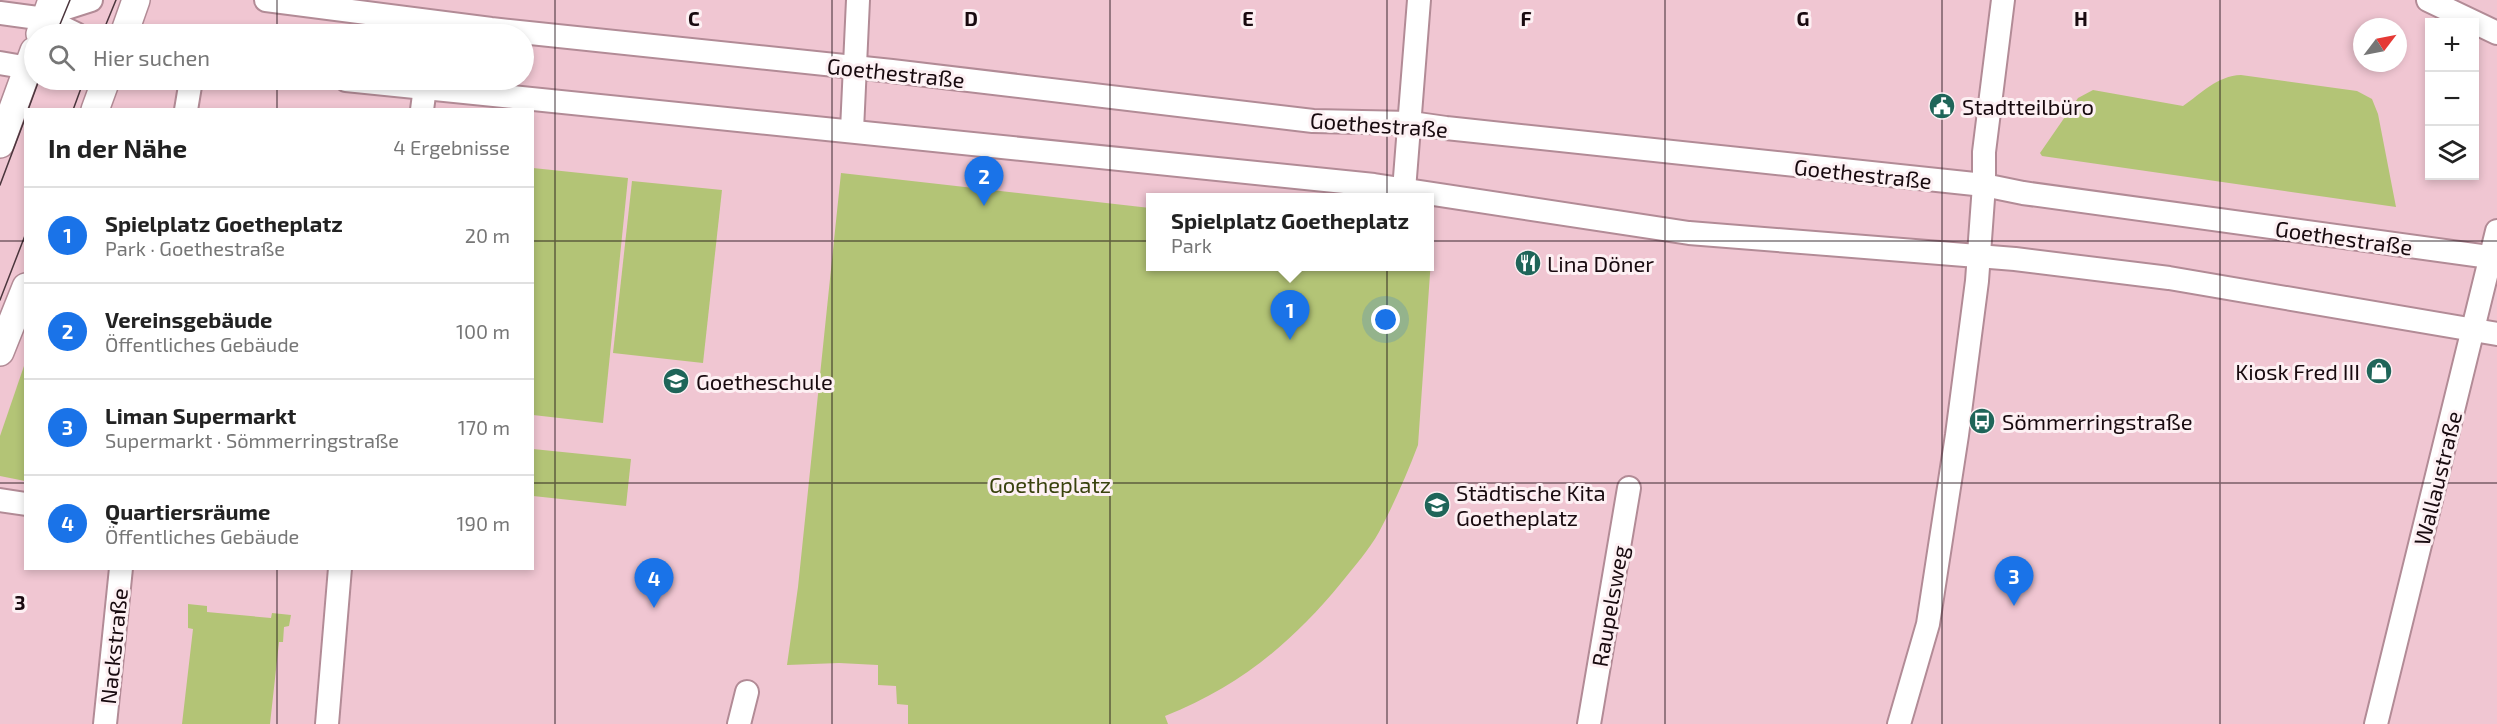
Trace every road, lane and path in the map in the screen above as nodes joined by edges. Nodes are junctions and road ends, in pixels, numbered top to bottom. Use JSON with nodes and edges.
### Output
{"nodes":[{"id":1,"x":91,"y":0,"type":"edge"},
{"id":2,"x":136,"y":0,"type":"edge"},
{"id":3,"x":266,"y":0,"type":"edge"},
{"id":4,"x":858,"y":0,"type":"edge"},
{"id":5,"x":1419,"y":0,"type":"edge"},
{"id":6,"x":2003,"y":0,"type":"edge"},
{"id":7,"x":2428,"y":0,"type":"edge"},
{"id":8,"x":0,"y":13,"type":"edge"},
{"id":9,"x":46,"y":18,"type":"edge"},
{"id":10,"x":128,"y":24,"type":"edge"},
{"id":11,"x":453,"y":24,"type":"edge"},
{"id":12,"x":2497,"y":33,"type":"edge"},
{"id":13,"x":534,"y":34,"type":"edge"},
{"id":14,"x":24,"y":60,"type":"edge"},
{"id":15,"x":0,"y":63,"type":"edge"},
{"id":16,"x":855,"y":68,"type":"junction"},
{"id":17,"x":24,"y":80,"type":"edge"},
{"id":18,"x":102,"y":90,"type":"edge"},
{"id":19,"x":189,"y":90,"type":"edge"},
{"id":20,"x":425,"y":90,"type":"edge"},
{"id":21,"x":455,"y":90,"type":"edge"},
{"id":22,"x":96,"y":108,"type":"edge"},
{"id":23,"x":186,"y":108,"type":"edge"},
{"id":24,"x":422,"y":108,"type":"edge"},
{"id":25,"x":1411,"y":123,"type":"junction"},
{"id":26,"x":852,"y":130,"type":"junction"},
{"id":27,"x":0,"y":144,"type":"edge"},
{"id":28,"x":1984,"y":185,"type":"junction"},
{"id":29,"x":1404,"y":190,"type":"junction"},
{"id":30,"x":1424,"y":193,"type":"edge"},
{"id":31,"x":1434,"y":195,"type":"edge"},
{"id":32,"x":2497,"y":231,"type":"edge"},
{"id":33,"x":1979,"y":256,"type":"junction"},
{"id":34,"x":2494,"y":257,"type":"edge"},
{"id":35,"x":24,"y":292,"type":"edge"},
{"id":36,"x":2473,"y":330,"type":"junction"},
{"id":37,"x":2497,"y":334,"type":"edge"},
{"id":38,"x":0,"y":352,"type":"edge"},
{"id":39,"x":1629,"y":488,"type":"dead end"},
{"id":40,"x":0,"y":500,"type":"edge"},
{"id":41,"x":24,"y":504,"type":"edge"},
{"id":42,"x":121,"y":570,"type":"edge"},
{"id":43,"x":340,"y":570,"type":"edge"},
{"id":44,"x":747,"y":693,"type":"dead end"},
{"id":45,"x":105,"y":724,"type":"edge"},
{"id":46,"x":327,"y":724,"type":"edge"},
{"id":47,"x":739,"y":724,"type":"edge"},
{"id":48,"x":1589,"y":724,"type":"edge"},
{"id":49,"x":1899,"y":724,"type":"edge"},
{"id":50,"x":2376,"y":724,"type":"edge"}],
"edges":[{"from":1,"to":9,"type":"street"},
{"from":2,"to":10,"type":"street"},
{"from":3,"to":11,"type":"street","name":"Goethestraße"},
{"from":4,"to":16,"type":"street"},
{"from":5,"to":25,"type":"street"},
{"from":6,"to":28,"type":"street"},
{"from":7,"to":12,"type":"street"},
{"from":8,"to":9,"type":"street"},
{"from":13,"to":16,"type":"street","name":"Goethestraße"},
{"from":14,"to":15,"type":"street"},
{"from":16,"to":25,"type":"street","name":"Goethestraße"},
{"from":16,"to":26,"type":"street"},
{"from":17,"to":27,"type":"street"},
{"from":18,"to":22,"type":"street"},
{"from":19,"to":23,"type":"street"},
{"from":20,"to":24,"type":"street"},
{"from":21,"to":26,"type":"street"},
{"from":25,"to":28,"type":"street","name":"Goethestraße"},
{"from":25,"to":29,"type":"street"},
{"from":26,"to":29,"type":"street"},
{"from":28,"to":33,"type":"street"},
{"from":28,"to":34,"type":"street","name":"Goethestraße"},
{"from":29,"to":30,"type":"street"},
{"from":31,"to":33,"type":"street"},
{"from":32,"to":34,"type":"street","name":"Wallaustraße"},
{"from":33,"to":36,"type":"street"},
{"from":33,"to":49,"type":"street"},
{"from":34,"to":36,"type":"street","name":"Wallaustraße"},
{"from":35,"to":38,"type":"street"},
{"from":36,"to":37,"type":"street"},
{"from":36,"to":50,"type":"street","name":"Wallaustraße"},
{"from":39,"to":48,"type":"street","name":"Raupelsweg"},
{"from":40,"to":41,"type":"street"},
{"from":42,"to":45,"type":"street","name":"Nackstraße"},
{"from":43,"to":46,"type":"street"},
{"from":44,"to":47,"type":"street"}]}
